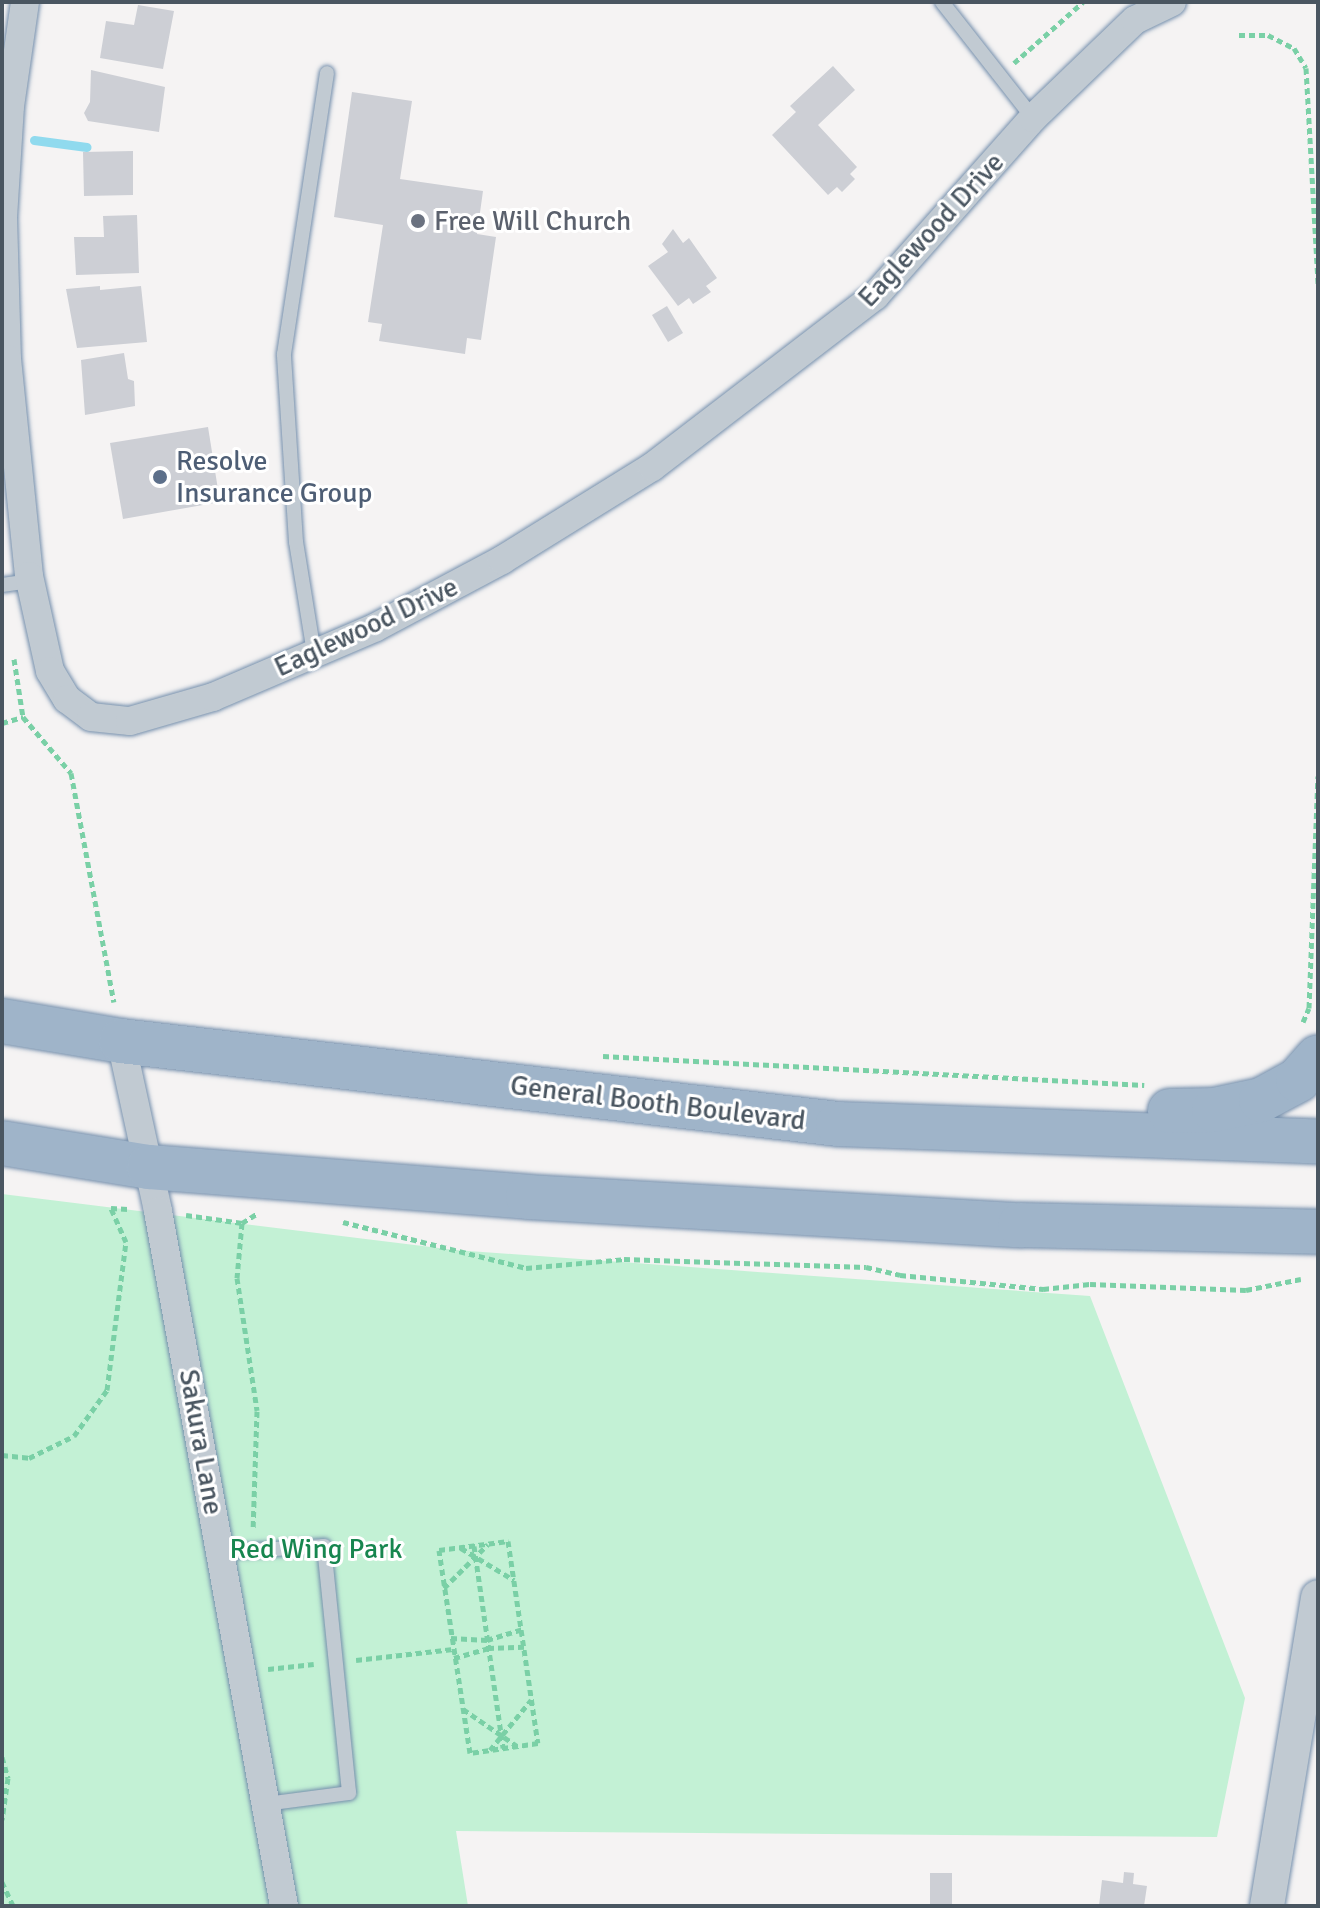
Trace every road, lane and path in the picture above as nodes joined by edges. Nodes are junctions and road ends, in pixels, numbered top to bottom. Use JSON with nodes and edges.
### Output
{"nodes":[{"id":1,"x":25,"y":2,"type":"edge"},
{"id":2,"x":942,"y":2,"type":"edge"},
{"id":3,"x":1083,"y":2,"type":"edge"},
{"id":4,"x":1172,"y":2,"type":"edge"},
{"id":5,"x":1239,"y":35,"type":"dead end"},
{"id":6,"x":327,"y":73,"type":"dead end"},
{"id":7,"x":998,"y":76,"type":"junction"},
{"id":8,"x":1033,"y":118,"type":"junction"},
{"id":9,"x":1318,"y":285,"type":"edge"},
{"id":10,"x":4,"y":359,"type":"edge"},
{"id":11,"x":30,"y":581,"type":"junction"},
{"id":12,"x":2,"y":585,"type":"edge"},
{"id":13,"x":314,"y":653,"type":"junction"},
{"id":14,"x":2,"y":723,"type":"edge"},
{"id":15,"x":1318,"y":776,"type":"edge"},
{"id":16,"x":2,"y":1021,"type":"edge"},
{"id":17,"x":111,"y":1023,"type":"junction"},
{"id":18,"x":1308,"y":1045,"type":"edge"},
{"id":19,"x":589,"y":1056,"type":"dead end"},
{"id":20,"x":1156,"y":1085,"type":"dead end"},
{"id":21,"x":860,"y":1125,"type":"junction"},
{"id":22,"x":1318,"y":1142,"type":"edge"},
{"id":23,"x":2,"y":1143,"type":"edge"},
{"id":24,"x":149,"y":1167,"type":"junction"},
{"id":25,"x":158,"y":1211,"type":"junction"},
{"id":26,"x":275,"y":1213,"type":"dead end"},
{"id":27,"x":328,"y":1219,"type":"dead end"},
{"id":28,"x":242,"y":1223,"type":"dead end"},
{"id":29,"x":1318,"y":1232,"type":"edge"},
{"id":30,"x":1301,"y":1279,"type":"dead end"},
{"id":31,"x":2,"y":1455,"type":"edge"},
{"id":32,"x":489,"y":1543,"type":"junction"},
{"id":33,"x":474,"y":1546,"type":"junction"},
{"id":34,"x":460,"y":1547,"type":"junction"},
{"id":35,"x":221,"y":1552,"type":"junction"},
{"id":36,"x":476,"y":1557,"type":"junction"},
{"id":37,"x":514,"y":1580,"type":"junction"},
{"id":38,"x":444,"y":1588,"type":"junction"},
{"id":39,"x":1318,"y":1597,"type":"edge"},
{"id":40,"x":522,"y":1629,"type":"junction"},
{"id":41,"x":451,"y":1638,"type":"junction"},
{"id":42,"x":487,"y":1640,"type":"junction"},
{"id":43,"x":525,"y":1647,"type":"junction"},
{"id":44,"x":488,"y":1648,"type":"junction"},
{"id":45,"x":454,"y":1658,"type":"junction"},
{"id":46,"x":532,"y":1699,"type":"junction"},
{"id":47,"x":463,"y":1708,"type":"junction"},
{"id":48,"x":501,"y":1736,"type":"junction"},
{"id":49,"x":517,"y":1746,"type":"junction"},
{"id":50,"x":503,"y":1748,"type":"junction"},
{"id":51,"x":490,"y":1750,"type":"junction"},
{"id":52,"x":2,"y":1757,"type":"edge"},
{"id":53,"x":266,"y":1804,"type":"junction"},
{"id":54,"x":2,"y":1820,"type":"edge"},
{"id":55,"x":2,"y":1882,"type":"edge"},
{"id":56,"x":13,"y":1906,"type":"edge"},
{"id":57,"x":284,"y":1906,"type":"edge"},
{"id":58,"x":1267,"y":1906,"type":"edge"}],
"edges":[{"from":1,"to":10,"type":"street","name":"Eaglewood Drive"},
{"from":2,"to":7,"type":"lane"},
{"from":3,"to":7,"type":"path"},
{"from":4,"to":8,"type":"street","name":"Eaglewood Drive"},
{"from":5,"to":9,"type":"path"},
{"from":6,"to":13,"type":"lane"},
{"from":7,"to":8,"type":"lane"},
{"from":8,"to":13,"type":"street","name":"Eaglewood Drive"},
{"from":10,"to":11,"type":"street","name":"Eaglewood Drive"},
{"from":11,"to":12,"type":"lane"},
{"from":11,"to":13,"type":"street","name":"Eaglewood Drive"},
{"from":14,"to":17,"type":"path"},
{"from":15,"to":18,"type":"path"},
{"from":16,"to":17,"type":"highway","name":"General Booth Boulevard"},
{"from":17,"to":21,"type":"highway","name":"General Booth Boulevard"},
{"from":17,"to":24,"type":"street","name":"Sakura Lane"},
{"from":18,"to":21,"type":"highway"},
{"from":19,"to":20,"type":"path"},
{"from":21,"to":22,"type":"highway","name":"General Booth Boulevard"},
{"from":23,"to":24,"type":"highway"},
{"from":24,"to":25,"type":"street","name":"Sakura Lane"},
{"from":24,"to":29,"type":"highway"},
{"from":25,"to":31,"type":"path"},
{"from":25,"to":35,"type":"street","name":"Sakura Lane"},
{"from":26,"to":28,"type":"path"},
{"from":27,"to":30,"type":"path"},
{"from":32,"to":33,"type":"path"},
{"from":32,"to":36,"type":"path"},
{"from":32,"to":37,"type":"path"},
{"from":33,"to":34,"type":"path"},
{"from":33,"to":36,"type":"path"},
{"from":34,"to":36,"type":"path"},
{"from":34,"to":38,"type":"path"},
{"from":35,"to":53,"type":"street","name":"Sakura Lane"},
{"from":35,"to":53,"type":"lane"},
{"from":36,"to":37,"type":"path"},
{"from":36,"to":38,"type":"path"},
{"from":36,"to":42,"type":"path"},
{"from":37,"to":40,"type":"path"},
{"from":38,"to":41,"type":"path"},
{"from":39,"to":58,"type":"street"},
{"from":40,"to":42,"type":"path"},
{"from":40,"to":43,"type":"path"},
{"from":41,"to":42,"type":"path"},
{"from":41,"to":45,"type":"path"},
{"from":42,"to":44,"type":"path"},
{"from":43,"to":44,"type":"path"},
{"from":43,"to":46,"type":"path"},
{"from":44,"to":45,"type":"path"},
{"from":44,"to":48,"type":"path"},
{"from":45,"to":47,"type":"path"},
{"from":46,"to":48,"type":"path"},
{"from":46,"to":49,"type":"path"},
{"from":47,"to":48,"type":"path"},
{"from":47,"to":51,"type":"path"},
{"from":48,"to":49,"type":"path"},
{"from":48,"to":50,"type":"path"},
{"from":48,"to":51,"type":"path"},
{"from":49,"to":50,"type":"path"},
{"from":50,"to":51,"type":"path"},
{"from":52,"to":54,"type":"path"},
{"from":53,"to":57,"type":"street","name":"Sakura Lane"},
{"from":55,"to":56,"type":"path"}]}
